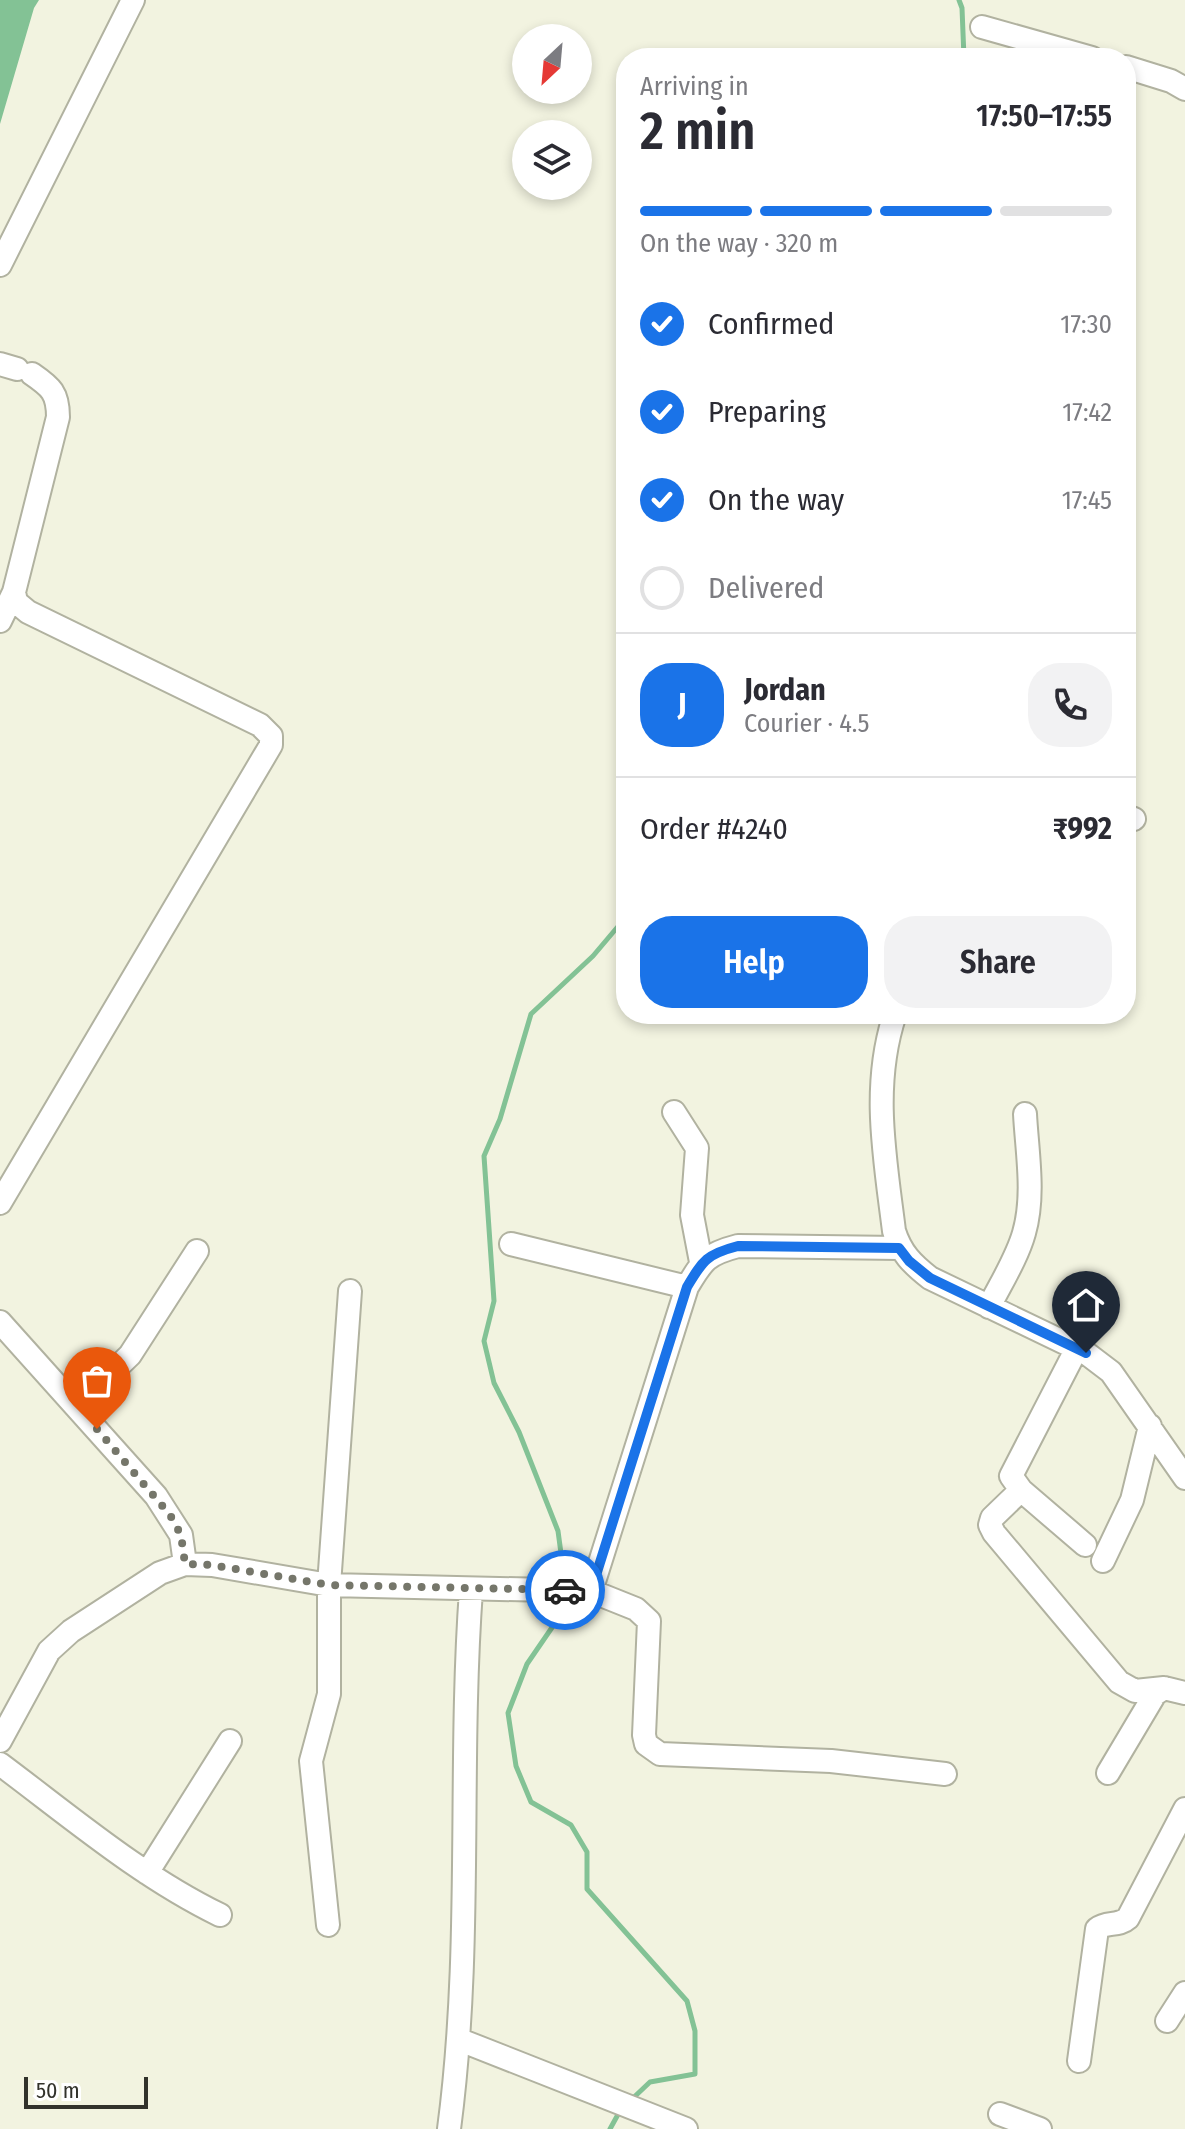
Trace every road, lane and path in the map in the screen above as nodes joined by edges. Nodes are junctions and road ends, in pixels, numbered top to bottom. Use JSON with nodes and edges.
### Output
{"nodes":[{"id":1,"x":133,"y":0,"type":"edge"},
{"id":2,"x":982,"y":27,"type":"dead end"},
{"id":3,"x":1057,"y":48,"type":"edge"},
{"id":4,"x":1136,"y":70,"type":"edge"},
{"id":5,"x":1185,"y":89,"type":"edge"},
{"id":6,"x":0,"y":265,"type":"edge"},
{"id":7,"x":16,"y":369,"type":"edge"},
{"id":8,"x":14,"y":592,"type":"junction"},
{"id":9,"x":0,"y":621,"type":"edge"},
{"id":10,"x":892,"y":1024,"type":"edge"},
{"id":11,"x":674,"y":1112,"type":"dead end"},
{"id":12,"x":1025,"y":1114,"type":"dead end"},
{"id":13,"x":0,"y":1203,"type":"edge"},
{"id":14,"x":511,"y":1244,"type":"dead end"},
{"id":15,"x":899,"y":1248,"type":"junction"},
{"id":16,"x":197,"y":1251,"type":"dead end"},
{"id":17,"x":701,"y":1262,"type":"junction"},
{"id":18,"x":687,"y":1287,"type":"junction"},
{"id":19,"x":350,"y":1291,"type":"dead end"},
{"id":20,"x":989,"y":1307,"type":"junction"},
{"id":21,"x":0,"y":1322,"type":"edge"},
{"id":22,"x":1077,"y":1348,"type":"junction"},
{"id":23,"x":77,"y":1406,"type":"junction"},
{"id":24,"x":1150,"y":1426,"type":"junction"},
{"id":25,"x":1185,"y":1478,"type":"edge"},
{"id":26,"x":1021,"y":1490,"type":"junction"},
{"id":27,"x":1085,"y":1545,"type":"dead end"},
{"id":28,"x":1103,"y":1561,"type":"dead end"},
{"id":29,"x":185,"y":1564,"type":"junction"},
{"id":30,"x":329,"y":1585,"type":"junction"},
{"id":31,"x":471,"y":1590,"type":"junction"},
{"id":32,"x":583,"y":1590,"type":"junction"},
{"id":33,"x":1174,"y":1691,"type":"edge"},
{"id":34,"x":0,"y":1741,"type":"edge"},
{"id":35,"x":230,"y":1741,"type":"dead end"},
{"id":36,"x":0,"y":1764,"type":"edge"},
{"id":37,"x":1108,"y":1773,"type":"dead end"},
{"id":38,"x":945,"y":1774,"type":"dead end"},
{"id":39,"x":1185,"y":1809,"type":"edge"},
{"id":40,"x":147,"y":1873,"type":"junction"},
{"id":41,"x":220,"y":1915,"type":"dead end"},
{"id":42,"x":328,"y":1925,"type":"dead end"},
{"id":43,"x":1185,"y":1993,"type":"edge"},
{"id":44,"x":1167,"y":2021,"type":"dead end"},
{"id":45,"x":460,"y":2040,"type":"junction"},
{"id":46,"x":1079,"y":2061,"type":"dead end"},
{"id":47,"x":1000,"y":2114,"type":"dead end"},
{"id":48,"x":449,"y":2129,"type":"edge"},
{"id":49,"x":686,"y":2129,"type":"edge"},
{"id":50,"x":1040,"y":2129,"type":"edge"}],
"edges":[{"from":1,"to":6,"type":"street"},
{"from":2,"to":3,"type":"street"},
{"from":4,"to":5,"type":"street"},
{"from":7,"to":8,"type":"street"},
{"from":8,"to":9,"type":"street"},
{"from":8,"to":13,"type":"street"},
{"from":10,"to":15,"type":"street"},
{"from":11,"to":17,"type":"street"},
{"from":12,"to":20,"type":"street"},
{"from":14,"to":18,"type":"street"},
{"from":15,"to":17,"type":"street"},
{"from":15,"to":20,"type":"street"},
{"from":16,"to":23,"type":"street"},
{"from":17,"to":18,"type":"street"},
{"from":18,"to":32,"type":"street"},
{"from":19,"to":30,"type":"street"},
{"from":20,"to":22,"type":"street"},
{"from":21,"to":23,"type":"street"},
{"from":22,"to":24,"type":"street"},
{"from":22,"to":26,"type":"street"},
{"from":23,"to":29,"type":"street"},
{"from":24,"to":25,"type":"street"},
{"from":24,"to":28,"type":"street"},
{"from":26,"to":27,"type":"street"},
{"from":26,"to":33,"type":"street"},
{"from":29,"to":30,"type":"street"},
{"from":29,"to":34,"type":"street"},
{"from":30,"to":31,"type":"street"},
{"from":30,"to":42,"type":"street"},
{"from":31,"to":32,"type":"street"},
{"from":31,"to":45,"type":"street"},
{"from":32,"to":38,"type":"street"},
{"from":33,"to":37,"type":"street"},
{"from":35,"to":40,"type":"street"},
{"from":36,"to":40,"type":"street"},
{"from":39,"to":46,"type":"street"},
{"from":40,"to":41,"type":"street"},
{"from":43,"to":44,"type":"street"},
{"from":45,"to":48,"type":"street"},
{"from":45,"to":49,"type":"street"},
{"from":47,"to":50,"type":"street"}]}
